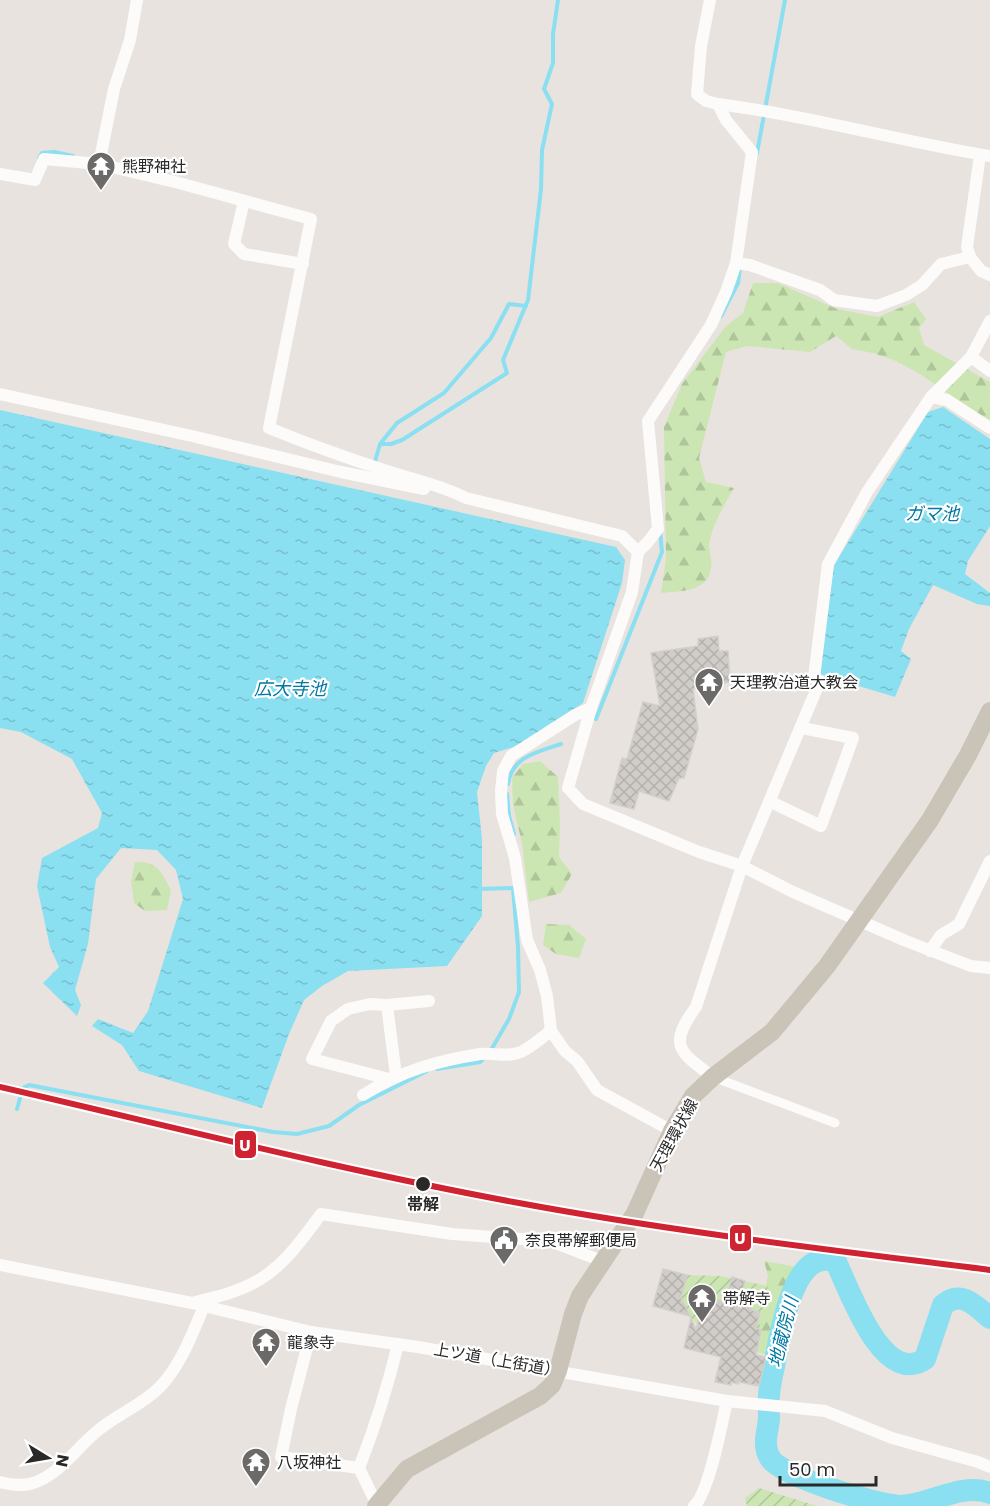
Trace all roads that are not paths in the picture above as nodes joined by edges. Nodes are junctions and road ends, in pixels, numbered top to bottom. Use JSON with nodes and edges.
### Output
{"nodes":[{"id":1,"x":137,"y":0,"type":"edge"},
{"id":2,"x":710,"y":0,"type":"edge"},
{"id":3,"x":718,"y":104,"type":"junction"},
{"id":4,"x":985,"y":155,"type":"edge"},
{"id":5,"x":99,"y":164,"type":"junction"},
{"id":6,"x":0,"y":174,"type":"edge"},
{"id":7,"x":244,"y":201,"type":"junction"},
{"id":8,"x":970,"y":257,"type":"junction"},
{"id":9,"x":742,"y":263,"type":"junction"},
{"id":10,"x":303,"y":264,"type":"junction"},
{"id":11,"x":990,"y":275,"type":"edge"},
{"id":12,"x":990,"y":321,"type":"edge"},
{"id":13,"x":971,"y":357,"type":"junction"},
{"id":14,"x":990,"y":371,"type":"edge"},
{"id":15,"x":0,"y":394,"type":"edge"},
{"id":16,"x":931,"y":397,"type":"junction"},
{"id":17,"x":990,"y":428,"type":"edge"},
{"id":18,"x":466,"y":498,"type":"junction"},
{"id":19,"x":638,"y":552,"type":"junction"},
{"id":20,"x":591,"y":708,"type":"junction"},
{"id":21,"x":990,"y":711,"type":"edge"},
{"id":22,"x":802,"y":728,"type":"junction"},
{"id":23,"x":771,"y":802,"type":"junction"},
{"id":24,"x":990,"y":861,"type":"edge"},
{"id":25,"x":742,"y":866,"type":"junction"},
{"id":26,"x":860,"y":921,"type":"junction"},
{"id":27,"x":930,"y":951,"type":"junction"},
{"id":28,"x":990,"y":968,"type":"edge"},
{"id":29,"x":429,"y":1001,"type":"dead end"},
{"id":30,"x":387,"y":1005,"type":"junction"},
{"id":31,"x":551,"y":1031,"type":"junction"},
{"id":32,"x":713,"y":1077,"type":"junction"},
{"id":33,"x":392,"y":1078,"type":"junction"},
{"id":34,"x":363,"y":1095,"type":"dead end"},
{"id":35,"x":835,"y":1123,"type":"dead end"},
{"id":36,"x":672,"y":1131,"type":"junction"},
{"id":37,"x":602,"y":1261,"type":"junction"},
{"id":38,"x":0,"y":1265,"type":"edge"},
{"id":39,"x":192,"y":1303,"type":"junction"},
{"id":40,"x":204,"y":1306,"type":"junction"},
{"id":41,"x":311,"y":1332,"type":"junction"},
{"id":42,"x":398,"y":1344,"type":"junction"},
{"id":43,"x":558,"y":1371,"type":"junction"},
{"id":44,"x":727,"y":1401,"type":"junction"},
{"id":45,"x":990,"y":1467,"type":"edge"},
{"id":46,"x":359,"y":1468,"type":"junction"},
{"id":47,"x":0,"y":1482,"type":"edge"},
{"id":48,"x":376,"y":1505,"type":"edge"},
{"id":49,"x":694,"y":1506,"type":"edge"}],
"edges":[{"from":1,"to":5,"type":"street"},
{"from":2,"to":3,"type":"street"},
{"from":3,"to":4,"type":"street"},
{"from":3,"to":9,"type":"street"},
{"from":4,"to":8,"type":"street"},
{"from":5,"to":6,"type":"street"},
{"from":5,"to":7,"type":"street"},
{"from":7,"to":10,"type":"street"},
{"from":7,"to":10,"type":"street"},
{"from":8,"to":9,"type":"street"},
{"from":8,"to":11,"type":"street"},
{"from":9,"to":19,"type":"street"},
{"from":10,"to":18,"type":"street"},
{"from":12,"to":13,"type":"street"},
{"from":13,"to":14,"type":"street"},
{"from":13,"to":16,"type":"street"},
{"from":15,"to":18,"type":"street"},
{"from":16,"to":17,"type":"street"},
{"from":16,"to":22,"type":"street"},
{"from":18,"to":19,"type":"street"},
{"from":19,"to":20,"type":"street"},
{"from":20,"to":25,"type":"street"},
{"from":20,"to":31,"type":"street"},
{"from":21,"to":26,"type":"main road","name":"天理環状線"},
{"from":22,"to":23,"type":"street"},
{"from":22,"to":23,"type":"street"},
{"from":23,"to":25,"type":"street"},
{"from":24,"to":27,"type":"street"},
{"from":25,"to":26,"type":"street"},
{"from":25,"to":32,"type":"street"},
{"from":26,"to":27,"type":"street"},
{"from":26,"to":32,"type":"main road","name":"天理環状線"},
{"from":27,"to":28,"type":"street"},
{"from":29,"to":30,"type":"street"},
{"from":30,"to":33,"type":"street"},
{"from":30,"to":33,"type":"street"},
{"from":31,"to":33,"type":"street"},
{"from":31,"to":36,"type":"street"},
{"from":32,"to":35,"type":"street"},
{"from":32,"to":36,"type":"main road","name":"天理環状線"},
{"from":33,"to":34,"type":"street"},
{"from":36,"to":37,"type":"main road","name":"天理環状線"},
{"from":37,"to":39,"type":"street"},
{"from":37,"to":43,"type":"main road","name":"天理環状線"},
{"from":38,"to":39,"type":"street","name":"上ツ道（上街道）"},
{"from":39,"to":40,"type":"street","name":"上ツ道（上街道）"},
{"from":40,"to":41,"type":"street","name":"上ツ道（上街道）"},
{"from":40,"to":47,"type":"street"},
{"from":41,"to":42,"type":"street","name":"上ツ道（上街道）"},
{"from":41,"to":46,"type":"street"},
{"from":42,"to":43,"type":"street","name":"上ツ道（上街道）"},
{"from":42,"to":46,"type":"street"},
{"from":43,"to":44,"type":"street","name":"上ツ道（上街道）"},
{"from":43,"to":48,"type":"main road","name":"天理環状線"},
{"from":44,"to":45,"type":"street","name":"上ツ道（上街道）"},
{"from":44,"to":49,"type":"street"},
{"from":46,"to":48,"type":"street"}]}
